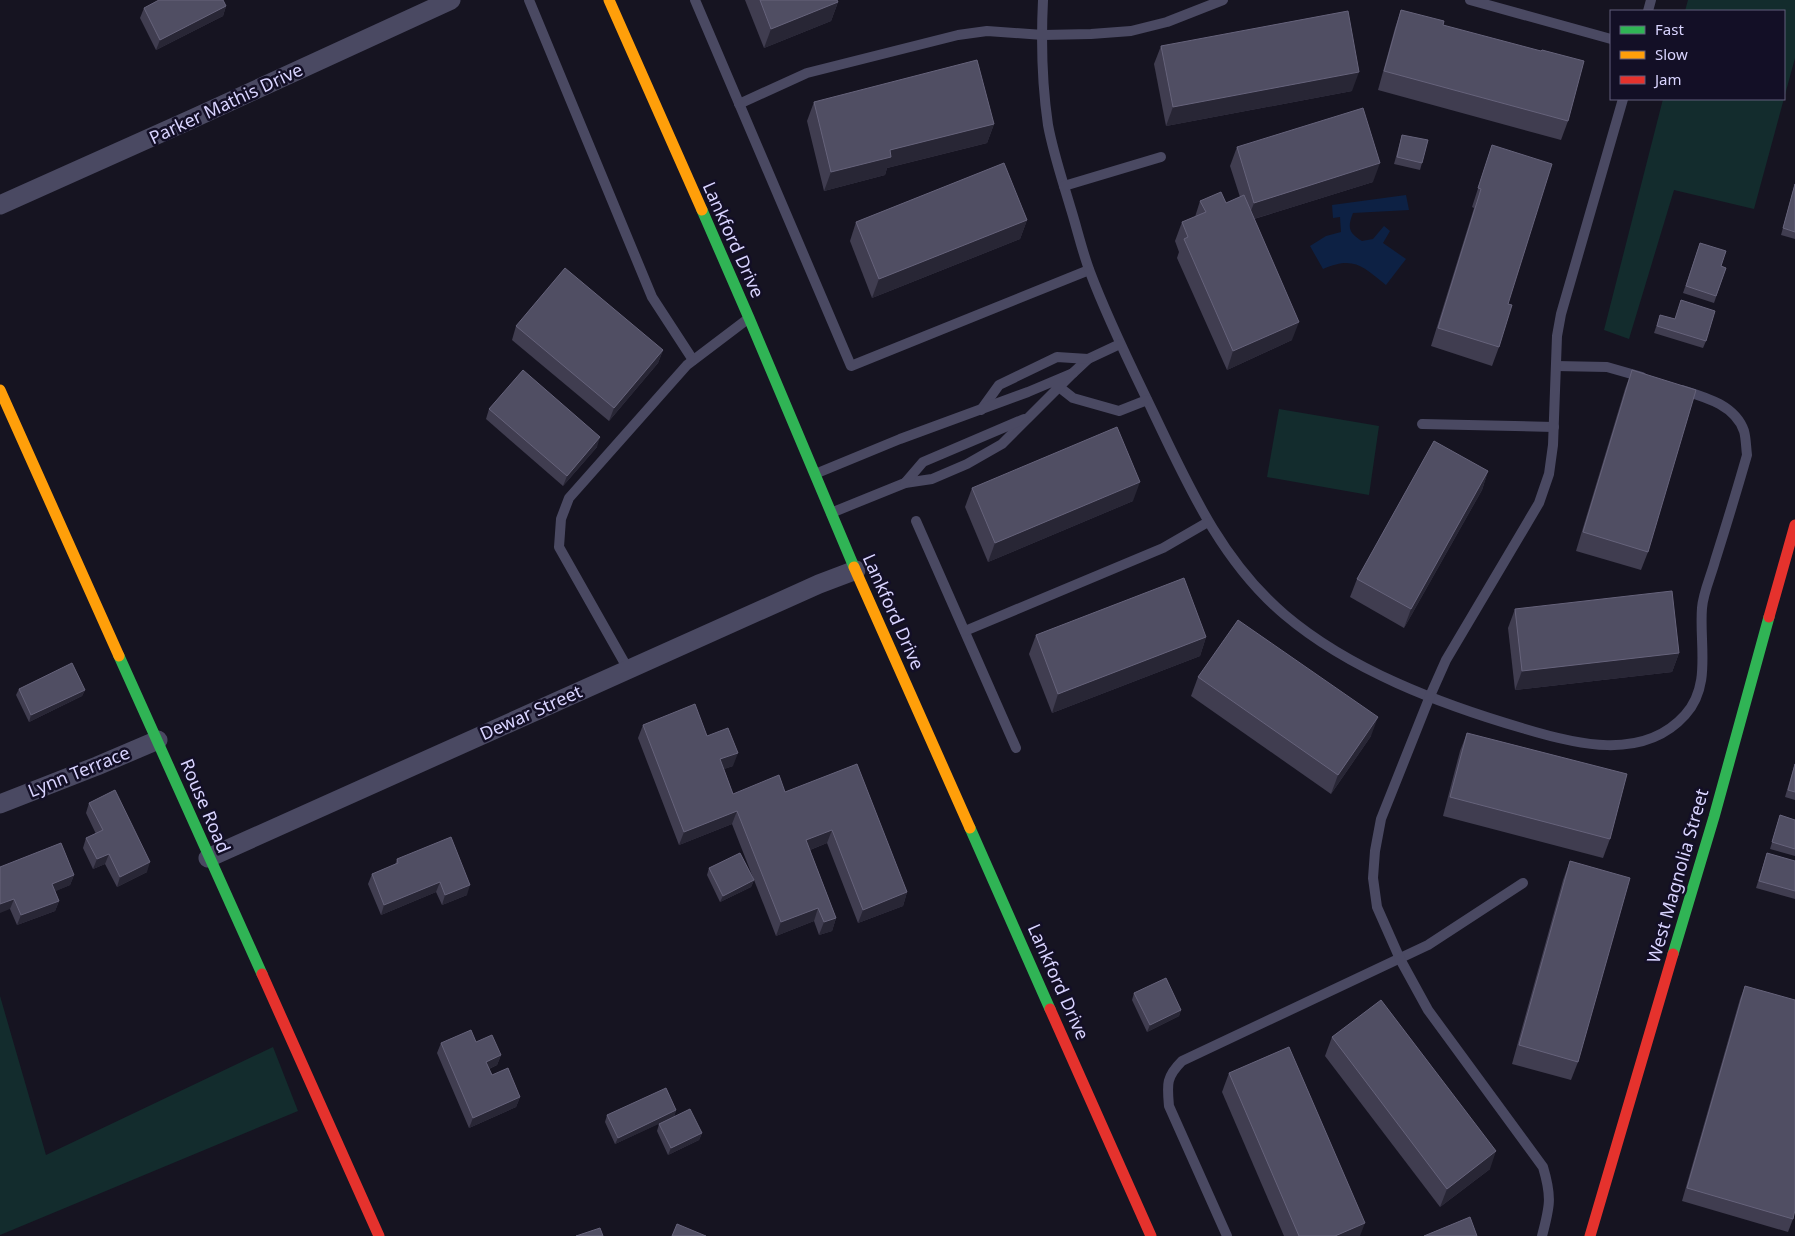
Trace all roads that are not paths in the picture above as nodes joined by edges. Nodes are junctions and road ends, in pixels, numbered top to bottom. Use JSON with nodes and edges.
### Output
{"nodes":[{"id":1,"x":451,"y":0,"type":"edge"},
{"id":2,"x":529,"y":0,"type":"edge"},
{"id":3,"x":609,"y":0,"type":"edge"},
{"id":4,"x":694,"y":0,"type":"edge"},
{"id":5,"x":1043,"y":0,"type":"edge"},
{"id":6,"x":1223,"y":0,"type":"edge"},
{"id":7,"x":1470,"y":0,"type":"edge"},
{"id":8,"x":1043,"y":35,"type":"junction"},
{"id":9,"x":1610,"y":39,"type":"edge"},
{"id":10,"x":1623,"y":100,"type":"edge"},
{"id":11,"x":739,"y":104,"type":"junction"},
{"id":12,"x":1161,"y":157,"type":"dead end"},
{"id":13,"x":1064,"y":186,"type":"junction"},
{"id":14,"x":0,"y":205,"type":"edge"},
{"id":15,"x":1090,"y":270,"type":"junction"},
{"id":16,"x":749,"y":318,"type":"junction"},
{"id":17,"x":1120,"y":344,"type":"junction"},
{"id":18,"x":1088,"y":359,"type":"junction"},
{"id":19,"x":692,"y":360,"type":"junction"},
{"id":20,"x":1556,"y":366,"type":"junction"},
{"id":21,"x":1073,"y":373,"type":"junction"},
{"id":22,"x":1652,"y":380,"type":"edge"},
{"id":23,"x":1670,"y":386,"type":"edge"},
{"id":24,"x":1059,"y":387,"type":"junction"},
{"id":25,"x":0,"y":390,"type":"edge"},
{"id":26,"x":1147,"y":400,"type":"junction"},
{"id":27,"x":981,"y":410,"type":"junction"},
{"id":28,"x":1030,"y":417,"type":"junction"},
{"id":29,"x":1422,"y":424,"type":"dead end"},
{"id":30,"x":1554,"y":427,"type":"junction"},
{"id":31,"x":814,"y":474,"type":"junction"},
{"id":32,"x":906,"y":482,"type":"junction"},
{"id":33,"x":830,"y":514,"type":"junction"},
{"id":34,"x":916,"y":520,"type":"dead end"},
{"id":35,"x":1208,"y":522,"type":"junction"},
{"id":36,"x":1795,"y":525,"type":"edge"},
{"id":37,"x":856,"y":570,"type":"junction"},
{"id":38,"x":965,"y":632,"type":"junction"},
{"id":39,"x":628,"y":669,"type":"junction"},
{"id":40,"x":1430,"y":696,"type":"junction"},
{"id":41,"x":158,"y":740,"type":"junction"},
{"id":42,"x":1016,"y":748,"type":"dead end"},
{"id":43,"x":0,"y":804,"type":"edge"},
{"id":44,"x":208,"y":858,"type":"junction"},
{"id":45,"x":1523,"y":882,"type":"dead end"},
{"id":46,"x":1400,"y":959,"type":"junction"},
{"id":47,"x":379,"y":1236,"type":"edge"},
{"id":48,"x":1151,"y":1236,"type":"edge"},
{"id":49,"x":1227,"y":1236,"type":"edge"},
{"id":50,"x":1542,"y":1236,"type":"edge"},
{"id":51,"x":1590,"y":1236,"type":"edge"}],
"edges":[{"from":1,"to":14,"type":"street","name":"Parker Mathis Drive"},
{"from":2,"to":19,"type":"lane"},
{"from":3,"to":16,"type":"street","name":"Lankford Drive"},
{"from":4,"to":11,"type":"lane"},
{"from":5,"to":8,"type":"lane"},
{"from":6,"to":8,"type":"lane"},
{"from":7,"to":9,"type":"lane"},
{"from":8,"to":11,"type":"lane"},
{"from":8,"to":13,"type":"lane"},
{"from":10,"to":20,"type":"lane"},
{"from":11,"to":15,"type":"lane"},
{"from":12,"to":13,"type":"lane"},
{"from":13,"to":15,"type":"lane"},
{"from":15,"to":17,"type":"lane"},
{"from":16,"to":19,"type":"lane"},
{"from":16,"to":31,"type":"street","name":"Lankford Drive"},
{"from":17,"to":18,"type":"lane"},
{"from":17,"to":26,"type":"lane"},
{"from":18,"to":21,"type":"lane"},
{"from":18,"to":27,"type":"lane"},
{"from":19,"to":39,"type":"lane"},
{"from":20,"to":22,"type":"lane"},
{"from":20,"to":30,"type":"lane"},
{"from":21,"to":24,"type":"lane"},
{"from":21,"to":27,"type":"lane"},
{"from":23,"to":40,"type":"lane"},
{"from":24,"to":26,"type":"lane"},
{"from":24,"to":28,"type":"lane"},
{"from":25,"to":41,"type":"street","name":"Rouse Road"},
{"from":26,"to":35,"type":"lane"},
{"from":27,"to":31,"type":"lane"},
{"from":28,"to":32,"type":"lane"},
{"from":28,"to":32,"type":"lane"},
{"from":29,"to":30,"type":"lane"},
{"from":30,"to":40,"type":"lane"},
{"from":31,"to":33,"type":"street","name":"Lankford Drive"},
{"from":32,"to":33,"type":"lane"},
{"from":33,"to":37,"type":"street","name":"Lankford Drive"},
{"from":34,"to":38,"type":"lane"},
{"from":35,"to":38,"type":"lane"},
{"from":35,"to":40,"type":"lane"},
{"from":36,"to":51,"type":"street","name":"West Magnolia Street"},
{"from":37,"to":39,"type":"street","name":"Dewar Street"},
{"from":37,"to":48,"type":"street","name":"Lankford Drive"},
{"from":38,"to":42,"type":"lane"},
{"from":39,"to":44,"type":"street","name":"Dewar Street"},
{"from":40,"to":46,"type":"lane"},
{"from":41,"to":43,"type":"street","name":"Lynn Terrace"},
{"from":41,"to":44,"type":"street","name":"Rouse Road"},
{"from":44,"to":47,"type":"street","name":"Rouse Road"},
{"from":45,"to":46,"type":"lane"},
{"from":46,"to":49,"type":"lane"},
{"from":46,"to":50,"type":"lane"}]}
